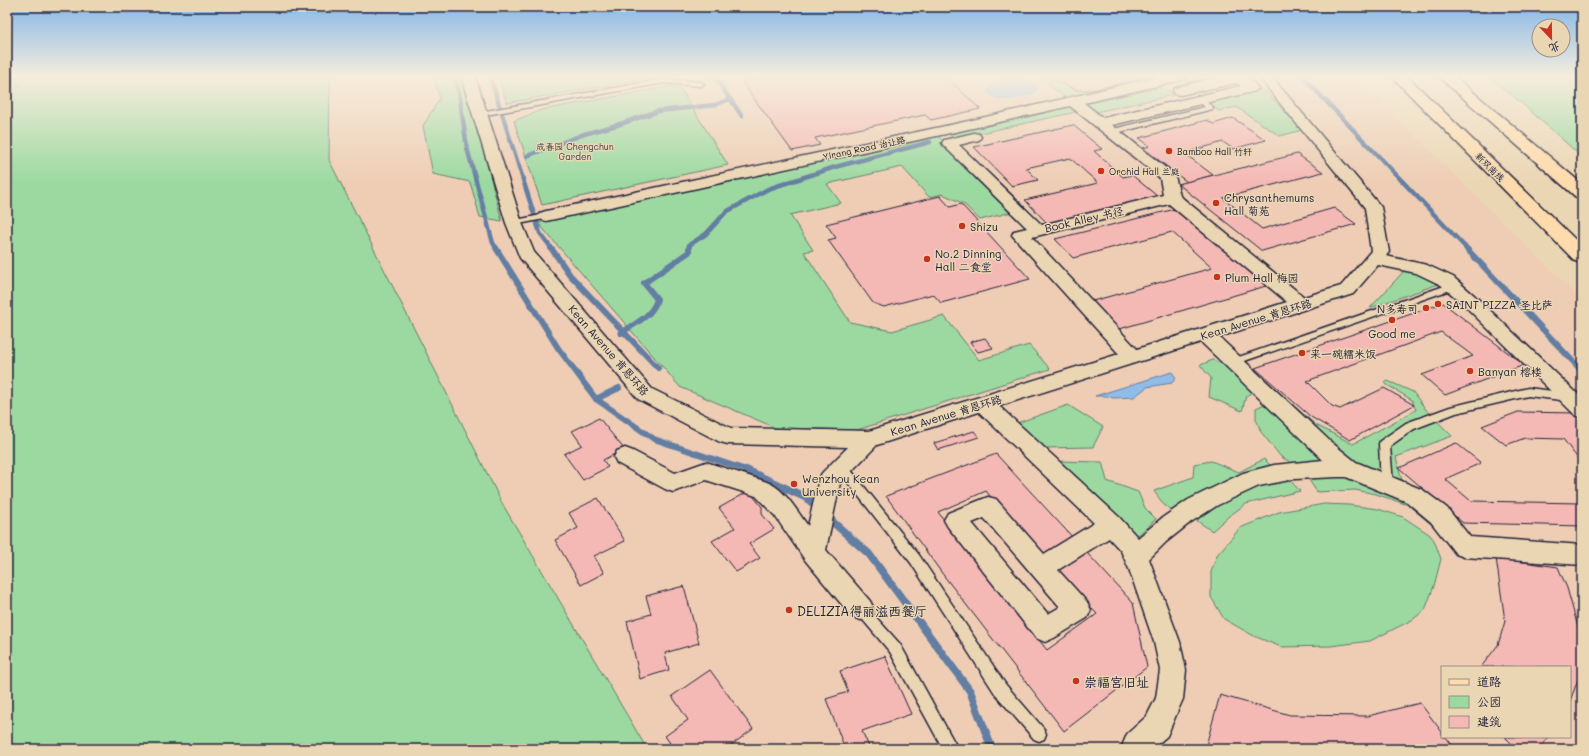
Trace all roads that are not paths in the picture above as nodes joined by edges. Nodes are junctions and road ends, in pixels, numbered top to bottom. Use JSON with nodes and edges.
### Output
{"nodes":[{"id":1,"x":497,"y":111,"type":"edge"},
{"id":2,"x":1026,"y":111,"type":"edge"},
{"id":3,"x":1162,"y":111,"type":"edge"},
{"id":4,"x":1287,"y":111,"type":"edge"},
{"id":5,"x":1434,"y":111,"type":"edge"},
{"id":6,"x":1486,"y":111,"type":"edge"},
{"id":7,"x":1087,"y":112,"type":"joint"},
{"id":8,"x":488,"y":113,"type":"joint"},
{"id":9,"x":1106,"y":128,"type":"junction"},
{"id":10,"x":1582,"y":193,"type":"edge"},
{"id":11,"x":1172,"y":198,"type":"junction"},
{"id":12,"x":546,"y":216,"type":"joint"},
{"id":13,"x":519,"y":222,"type":"junction"},
{"id":14,"x":1038,"y":230,"type":"junction"},
{"id":15,"x":1582,"y":257,"type":"edge"},
{"id":16,"x":1374,"y":259,"type":"junction"},
{"id":17,"x":1453,"y":286,"type":"junction"},
{"id":18,"x":1302,"y":305,"type":"junction"},
{"id":19,"x":1205,"y":335,"type":"junction"},
{"id":20,"x":1133,"y":357,"type":"junction"},
{"id":21,"x":1233,"y":362,"type":"junction"},
{"id":22,"x":1569,"y":398,"type":"junction"},
{"id":23,"x":982,"y":404,"type":"junction"},
{"id":24,"x":1582,"y":410,"type":"edge"},
{"id":25,"x":870,"y":439,"type":"junction"},
{"id":26,"x":625,"y":457,"type":"dead end"},
{"id":27,"x":1348,"y":468,"type":"junction"},
{"id":28,"x":836,"y":473,"type":"junction"},
{"id":29,"x":1387,"y":484,"type":"junction"},
{"id":30,"x":1111,"y":524,"type":"junction"},
{"id":31,"x":813,"y":552,"type":"junction"},
{"id":32,"x":1582,"y":555,"type":"edge"},
{"id":33,"x":1136,"y":558,"type":"junction"},
{"id":34,"x":1041,"y":568,"type":"junction"},
{"id":35,"x":861,"y":609,"type":"joint"},
{"id":36,"x":1039,"y":734,"type":"dead end"},
{"id":37,"x":1145,"y":745,"type":"edge"},
{"id":38,"x":951,"y":749,"type":"edge"}],
"edges":[{"from":1,"to":8,"type":"lane"},
{"from":2,"to":12,"type":"street","name":"Yirang Road 诒让路"},
{"from":3,"to":9,"type":"street"},
{"from":4,"to":16,"type":"street","name":"Kean Avenue 肯恩环路"},
{"from":5,"to":15,"type":"main road","name":"新双南线"},
{"from":6,"to":10,"type":"main road"},
{"from":7,"to":9,"type":"street"},
{"from":7,"to":14,"type":"street"},
{"from":8,"to":13,"type":"street","name":"Kean Avenue 肯恩环路"},
{"from":9,"to":11,"type":"street"},
{"from":11,"to":14,"type":"street","name":"Book Alley 书径"},
{"from":11,"to":18,"type":"street"},
{"from":12,"to":13,"type":"lane"},
{"from":13,"to":25,"type":"street","name":"Kean Avenue 肯恩环路"},
{"from":14,"to":20,"type":"street","name":"Book Alley 书径"},
{"from":16,"to":17,"type":"street"},
{"from":16,"to":18,"type":"street","name":"Kean Avenue 肯恩环路"},
{"from":17,"to":21,"type":"lane"},
{"from":17,"to":22,"type":"street"},
{"from":18,"to":19,"type":"street","name":"Kean Avenue 肯恩环路"},
{"from":19,"to":20,"type":"street","name":"Kean Avenue 肯恩环路"},
{"from":19,"to":21,"type":"street"},
{"from":20,"to":23,"type":"street","name":"Kean Avenue 肯恩环路"},
{"from":21,"to":27,"type":"street"},
{"from":22,"to":24,"type":"street"},
{"from":22,"to":29,"type":"lane"},
{"from":23,"to":25,"type":"street","name":"Kean Avenue 肯恩环路"},
{"from":23,"to":30,"type":"street"},
{"from":25,"to":28,"type":"street"},
{"from":26,"to":31,"type":"street"},
{"from":27,"to":29,"type":"street"},
{"from":27,"to":33,"type":"street"},
{"from":28,"to":31,"type":"street"},
{"from":28,"to":36,"type":"lane"},
{"from":29,"to":32,"type":"street"},
{"from":30,"to":33,"type":"street"},
{"from":30,"to":34,"type":"street"},
{"from":31,"to":35,"type":"street"},
{"from":33,"to":37,"type":"street"},
{"from":34,"to":34,"type":"street"},
{"from":35,"to":38,"type":"lane"}]}
